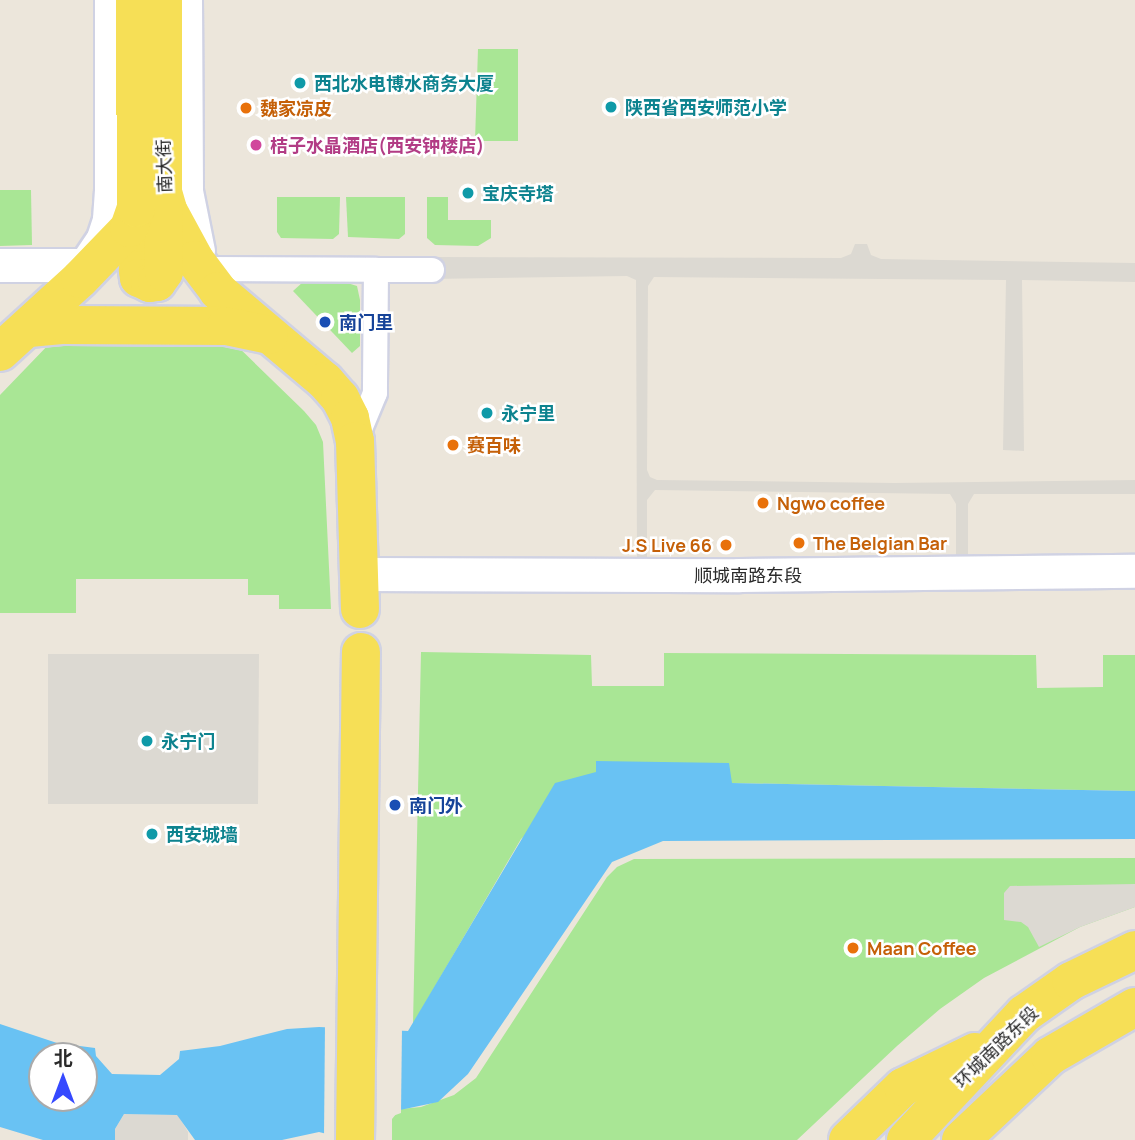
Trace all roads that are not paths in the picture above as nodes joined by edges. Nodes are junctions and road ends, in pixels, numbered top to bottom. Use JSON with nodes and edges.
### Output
{"nodes":[{"id":1,"x":107,"y":0,"type":"edge"},
{"id":2,"x":135,"y":0,"type":"edge"},
{"id":3,"x":163,"y":0,"type":"edge"},
{"id":4,"x":190,"y":0,"type":"edge"},
{"id":5,"x":149,"y":184,"type":"junction"},
{"id":6,"x":0,"y":265,"type":"edge"},
{"id":7,"x":87,"y":265,"type":"junction"},
{"id":8,"x":376,"y":270,"type":"junction"},
{"id":9,"x":432,"y":270,"type":"dead end"},
{"id":10,"x":207,"y":273,"type":"junction"},
{"id":11,"x":40,"y":318,"type":"junction"},
{"id":12,"x":269,"y":335,"type":"junction"},
{"id":13,"x":0,"y":352,"type":"edge"},
{"id":14,"x":355,"y":441,"type":"junction"},
{"id":15,"x":1135,"y":571,"type":"edge"},
{"id":16,"x":361,"y":591,"type":"joint"},
{"id":17,"x":361,"y":652,"type":"dead end"},
{"id":18,"x":1135,"y":950,"type":"edge"},
{"id":19,"x":1135,"y":1007,"type":"edge"},
{"id":20,"x":996,"y":1042,"type":"junction"},
{"id":21,"x":1014,"y":1088,"type":"junction"},
{"id":22,"x":355,"y":1139,"type":"edge"},
{"id":23,"x":848,"y":1140,"type":"edge"},
{"id":24,"x":906,"y":1140,"type":"edge"},
{"id":25,"x":961,"y":1140,"type":"edge"},
{"id":26,"x":989,"y":1140,"type":"edge"}],
"edges":[{"from":1,"to":7,"type":"street"},
{"from":2,"to":5,"type":"main road","name":"南大街"},
{"from":3,"to":5,"type":"main road","name":"南大街"},
{"from":4,"to":10,"type":"street"},
{"from":5,"to":7,"type":"main road","name":"南大街"},
{"from":5,"to":10,"type":"main road","name":"南大街"},
{"from":6,"to":7,"type":"street"},
{"from":7,"to":11,"type":"main road","name":"南大街"},
{"from":8,"to":9,"type":"street"},
{"from":8,"to":10,"type":"street"},
{"from":8,"to":14,"type":"street"},
{"from":10,"to":12,"type":"main road","name":"南大街"},
{"from":11,"to":12,"type":"main road"},
{"from":11,"to":13,"type":"main road","name":"南大街"},
{"from":12,"to":14,"type":"main road","name":"南大街"},
{"from":14,"to":16,"type":"main road","name":"南大街"},
{"from":15,"to":16,"type":"street","name":"顺城南路东段"},
{"from":17,"to":22,"type":"main road"},
{"from":18,"to":20,"type":"main road","name":"环城南路东段"},
{"from":19,"to":21,"type":"main road"},
{"from":20,"to":23,"type":"main road"},
{"from":20,"to":24,"type":"main road","name":"环城南路东段"},
{"from":21,"to":25,"type":"main road"},
{"from":21,"to":26,"type":"main road"}]}
